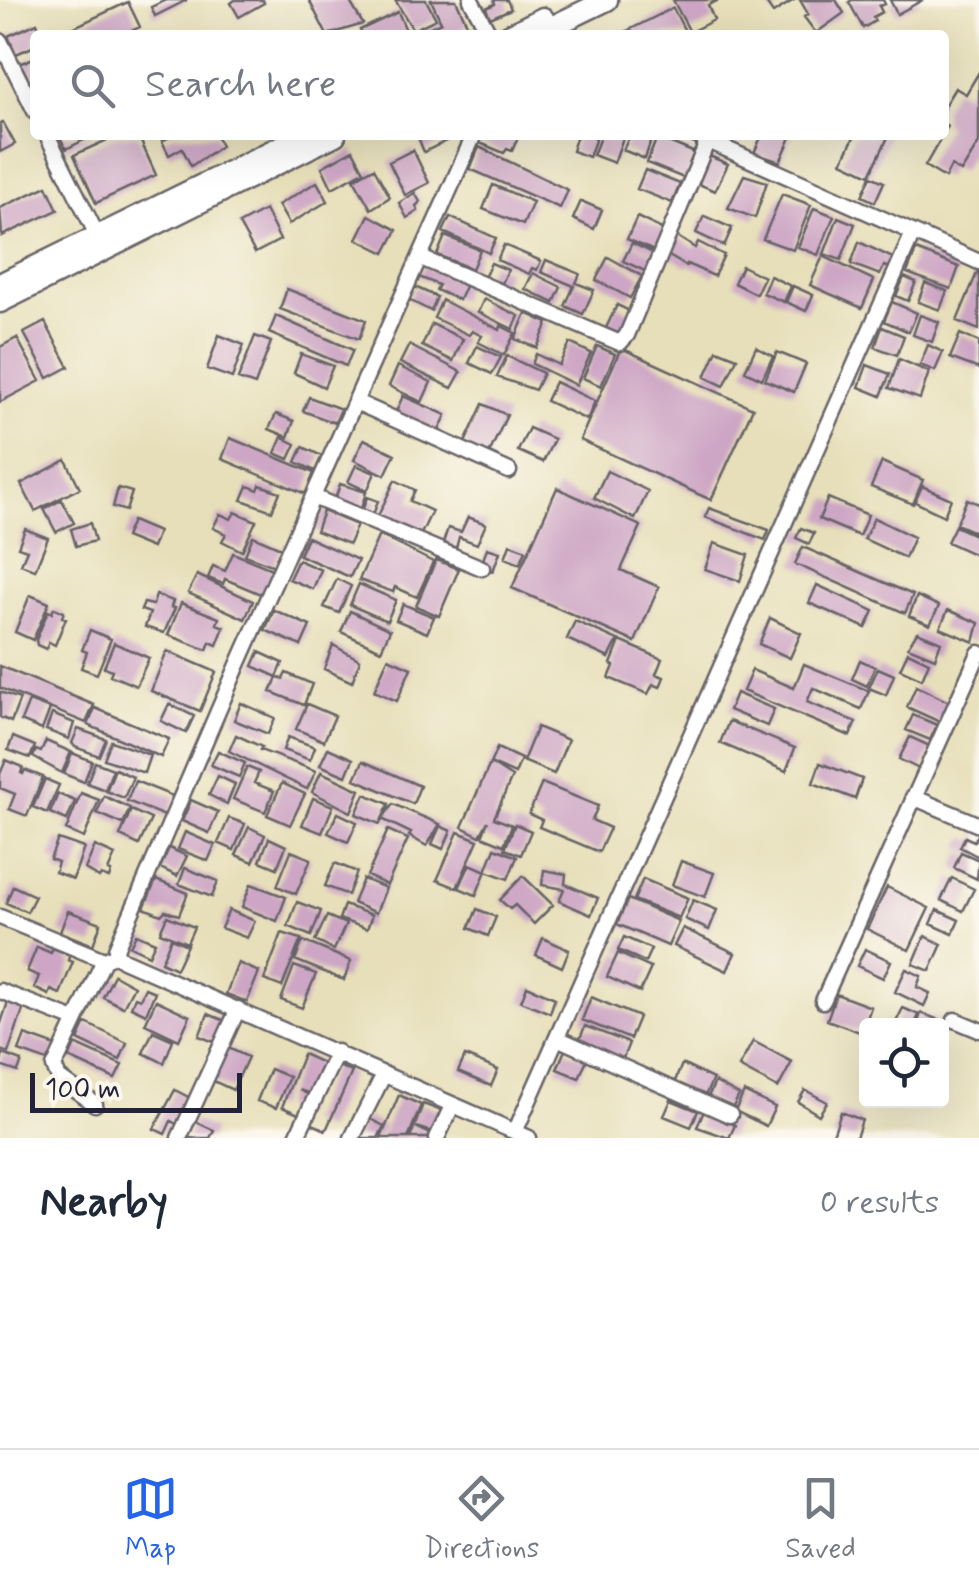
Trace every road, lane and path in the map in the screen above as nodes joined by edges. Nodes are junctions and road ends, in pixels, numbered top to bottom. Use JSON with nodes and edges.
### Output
{"nodes":[{"id":1,"x":472,"y":0,"type":"edge"},
{"id":2,"x":581,"y":0,"type":"edge"},
{"id":3,"x":607,"y":0,"type":"edge"},
{"id":4,"x":487,"y":30,"type":"edge"},
{"id":5,"x":519,"y":30,"type":"edge"},
{"id":6,"x":545,"y":30,"type":"edge"},
{"id":7,"x":0,"y":40,"type":"edge"},
{"id":8,"x":5,"y":62,"type":"edge"},
{"id":9,"x":30,"y":103,"type":"edge"},
{"id":10,"x":50,"y":140,"type":"edge"},
{"id":11,"x":295,"y":140,"type":"edge"},
{"id":12,"x":324,"y":140,"type":"edge"},
{"id":13,"x":472,"y":140,"type":"edge"},
{"id":14,"x":701,"y":140,"type":"edge"},
{"id":15,"x":706,"y":140,"type":"edge"},
{"id":16,"x":913,"y":233,"type":"junction"},
{"id":17,"x":101,"y":243,"type":"junction"},
{"id":18,"x":421,"y":258,"type":"junction"},
{"id":19,"x":979,"y":262,"type":"edge"},
{"id":20,"x":0,"y":284,"type":"edge"},
{"id":21,"x":0,"y":302,"type":"edge"},
{"id":22,"x":356,"y":402,"type":"junction"},
{"id":23,"x":509,"y":471,"type":"dead end"},
{"id":24,"x":313,"y":498,"type":"junction"},
{"id":25,"x":482,"y":568,"type":"dead end"},
{"id":26,"x":979,"y":653,"type":"edge"},
{"id":27,"x":914,"y":797,"type":"junction"},
{"id":28,"x":979,"y":825,"type":"edge"},
{"id":29,"x":0,"y":917,"type":"edge"},
{"id":30,"x":111,"y":958,"type":"junction"},
{"id":31,"x":0,"y":991,"type":"edge"},
{"id":32,"x":824,"y":1001,"type":"dead end"},
{"id":33,"x":238,"y":1009,"type":"junction"},
{"id":34,"x":74,"y":1020,"type":"junction"},
{"id":35,"x":955,"y":1020,"type":"dead end"},
{"id":36,"x":979,"y":1030,"type":"edge"},
{"id":37,"x":557,"y":1038,"type":"junction"},
{"id":38,"x":336,"y":1052,"type":"junction"},
{"id":39,"x":384,"y":1074,"type":"junction"},
{"id":40,"x":95,"y":1104,"type":"dead end"},
{"id":41,"x":452,"y":1106,"type":"junction"},
{"id":42,"x":730,"y":1115,"type":"dead end"},
{"id":43,"x":522,"y":1135,"type":"edge"},
{"id":44,"x":179,"y":1138,"type":"edge"},
{"id":45,"x":296,"y":1138,"type":"edge"},
{"id":46,"x":352,"y":1138,"type":"edge"},
{"id":47,"x":437,"y":1138,"type":"edge"}],
"edges":[{"from":1,"to":4,"type":"street"},
{"from":2,"to":5,"type":"main road"},
{"from":3,"to":6,"type":"main road"},
{"from":7,"to":8,"type":"street"},
{"from":8,"to":9,"type":"street"},
{"from":10,"to":17,"type":"street"},
{"from":11,"to":17,"type":"main road"},
{"from":12,"to":17,"type":"main road"},
{"from":13,"to":18,"type":"street"},
{"from":14,"to":18,"type":"street"},
{"from":15,"to":16,"type":"street"},
{"from":16,"to":19,"type":"street"},
{"from":16,"to":37,"type":"street"},
{"from":17,"to":20,"type":"main road"},
{"from":17,"to":21,"type":"main road"},
{"from":18,"to":22,"type":"street"},
{"from":22,"to":23,"type":"street"},
{"from":22,"to":24,"type":"street"},
{"from":24,"to":25,"type":"street"},
{"from":24,"to":30,"type":"street"},
{"from":26,"to":27,"type":"street"},
{"from":27,"to":28,"type":"street"},
{"from":27,"to":32,"type":"street"},
{"from":29,"to":30,"type":"street"},
{"from":30,"to":33,"type":"street"},
{"from":30,"to":34,"type":"street"},
{"from":31,"to":34,"type":"street"},
{"from":33,"to":38,"type":"street"},
{"from":33,"to":44,"type":"street"},
{"from":34,"to":40,"type":"street"},
{"from":35,"to":36,"type":"street"},
{"from":37,"to":42,"type":"street"},
{"from":37,"to":43,"type":"street"},
{"from":38,"to":39,"type":"street"},
{"from":38,"to":45,"type":"street"},
{"from":39,"to":41,"type":"street"},
{"from":39,"to":46,"type":"street"},
{"from":41,"to":43,"type":"street"},
{"from":41,"to":47,"type":"street"}]}
